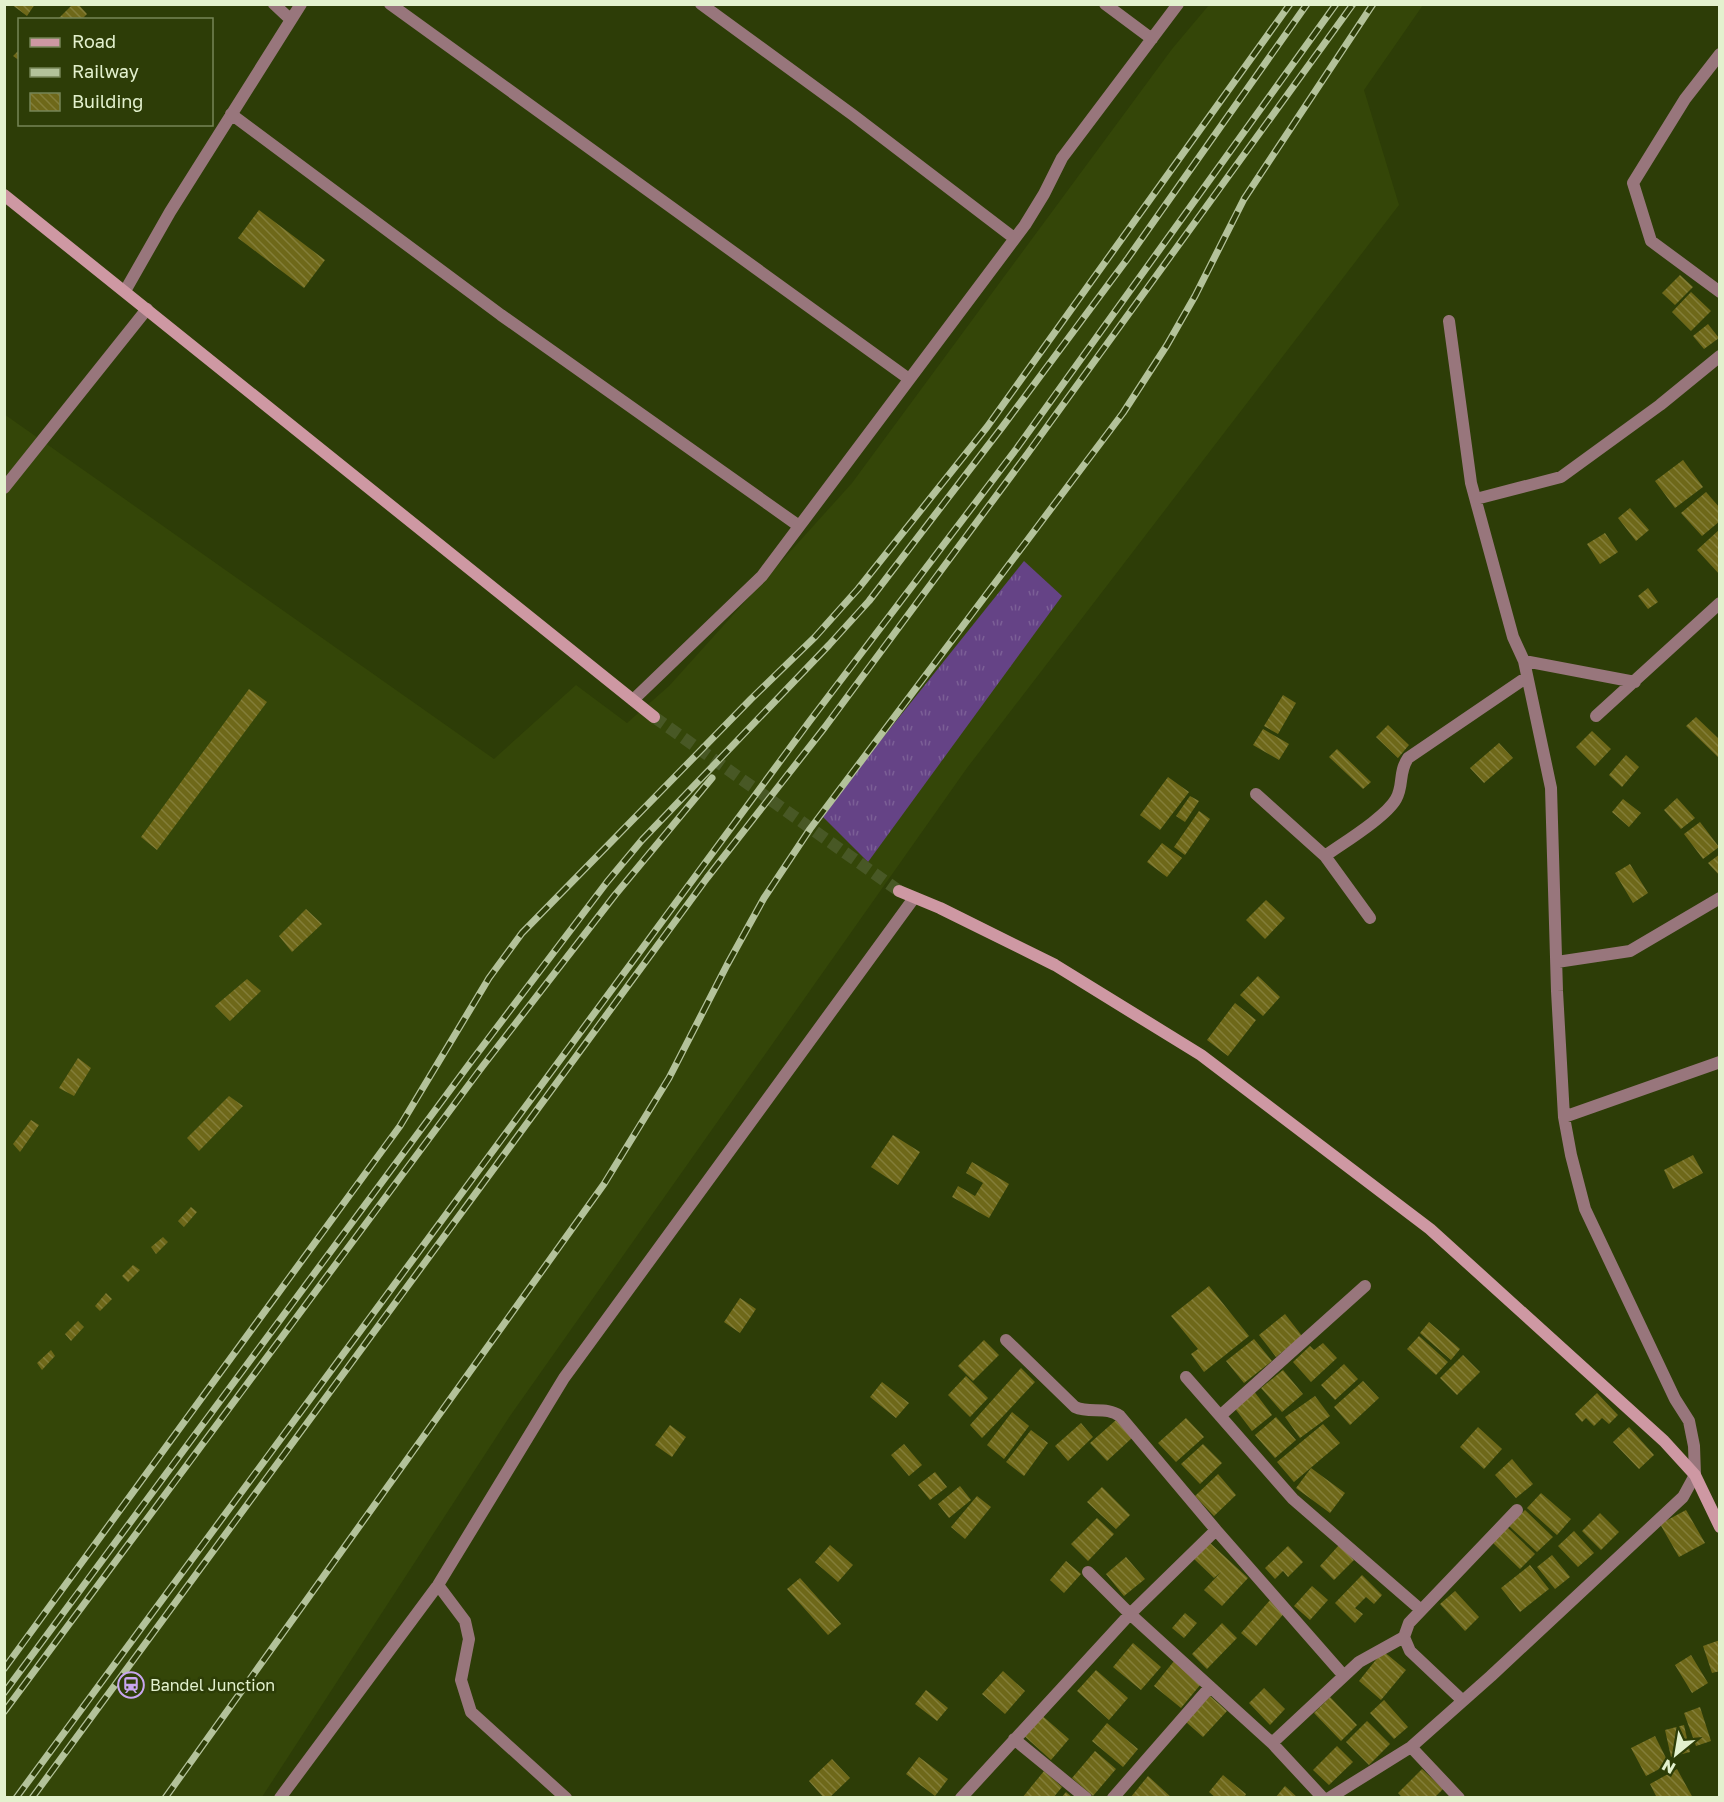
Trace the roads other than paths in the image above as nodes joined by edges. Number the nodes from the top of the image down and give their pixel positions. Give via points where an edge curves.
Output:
1 (274, 4) edge
2 (301, 4) edge
3 (390, 4) edge
4 (701, 4) edge
5 (1105, 4) edge
6 (1178, 4) edge
7 (291, 20) junction
8 (1152, 39) junction
9 (1719, 54) edge
10 (231, 114) junction
11 (4, 195) edge
12 (1014, 238) junction
13 (124, 291) junction
14 (1719, 292) edge
15 (147, 309) junction
16 (1449, 321) dead end
17 (1719, 356) edge
18 (909, 379) junction
19 (4, 488) edge
20 (1476, 499) junction
21 (799, 526) junction
22 (1719, 603) edge
23 (1524, 661) junction
24 (1527, 676) junction
25 (1635, 682) junction
26 (633, 700) junction
27 (1596, 716) dead end
28 (654, 717) tunnel mouth
29 (1256, 794) dead end
30 (1325, 856) junction
31 (899, 891) tunnel mouth
32 (914, 898) junction
33 (1719, 898) edge
34 (1370, 918) dead end
35 (1557, 962) junction
36 (1719, 1062) edge
37 (1564, 1117) junction
38 (1365, 1286) dead end
39 (1006, 1340) dead end
40 (1186, 1377) dead end
41 (1220, 1416) junction
42 (1695, 1475) junction
43 (1517, 1510) dead end
44 (1719, 1527) edge
45 (1216, 1530) junction
46 (1088, 1572) dead end
47 (438, 1585) junction
48 (1421, 1610) junction
49 (1130, 1614) junction
50 (1404, 1638) junction
51 (1344, 1676) junction
52 (1210, 1687) junction
53 (1463, 1701) junction
54 (1014, 1739) junction
55 (1272, 1743) junction
56 (1411, 1747) junction
57 (280, 1797) edge
58 (566, 1797) edge
59 (961, 1797) edge
60 (1086, 1797) edge
61 (1113, 1797) edge
62 (1323, 1797) edge
63 (1329, 1797) edge
64 (1459, 1797) edge

1 - 7 street
2 - 7 street
3 - 18 street
4 - 12 street
5 - 8 street
6 - 8 street
7 - 10 street
8 - 12 street via 1062,158 1044,194
9 - 14 street via 1685,99 1633,183 1651,241
10 - 13 street
10 - 21 street via 501,315
11 - 13 street
12 - 18 street
13 - 15 street
15 - 19 street
15 - 26 street
16 - 20 street
17 - 20 street via 1660,405 1561,477
18 - 21 street
20 - 23 street via 1513,637
21 - 26 street via 762,576
22 - 25 street
23 - 24 street
23 - 25 street
24 - 30 street via 1408,758 1402,767 1395,801
24 - 35 street via 1551,788
25 - 27 street
26 - 28 street
29 - 30 street
30 - 34 street
31 - 32 street
32 - 42 street via 1055,965 1201,1055 1430,1229 1664,1441
32 - 47 street via 564,1378
33 - 35 street via 1630,951
35 - 37 street
36 - 37 street
37 - 42 street via 1585,1209 1689,1421 1695,1446
38 - 41 street
39 - 45 street via 1075,1407 1083,1411 1112,1410 1120,1416
40 - 41 street
41 - 48 street via 1293,1499
42 - 44 street
42 - 53 street via 1683,1497
43 - 48 street
45 - 49 street
45 - 51 street
46 - 49 street
47 - 57 street
47 - 58 street via 465,1621 469,1639 461,1680 471,1712
48 - 50 street via 1409,1623
49 - 52 street
49 - 54 street
50 - 51 street via 1359,1662
50 - 53 street via 1410,1651
51 - 55 street
52 - 55 street
52 - 61 street
53 - 56 street
54 - 59 street
54 - 60 street
55 - 62 street
56 - 63 street
56 - 64 street

